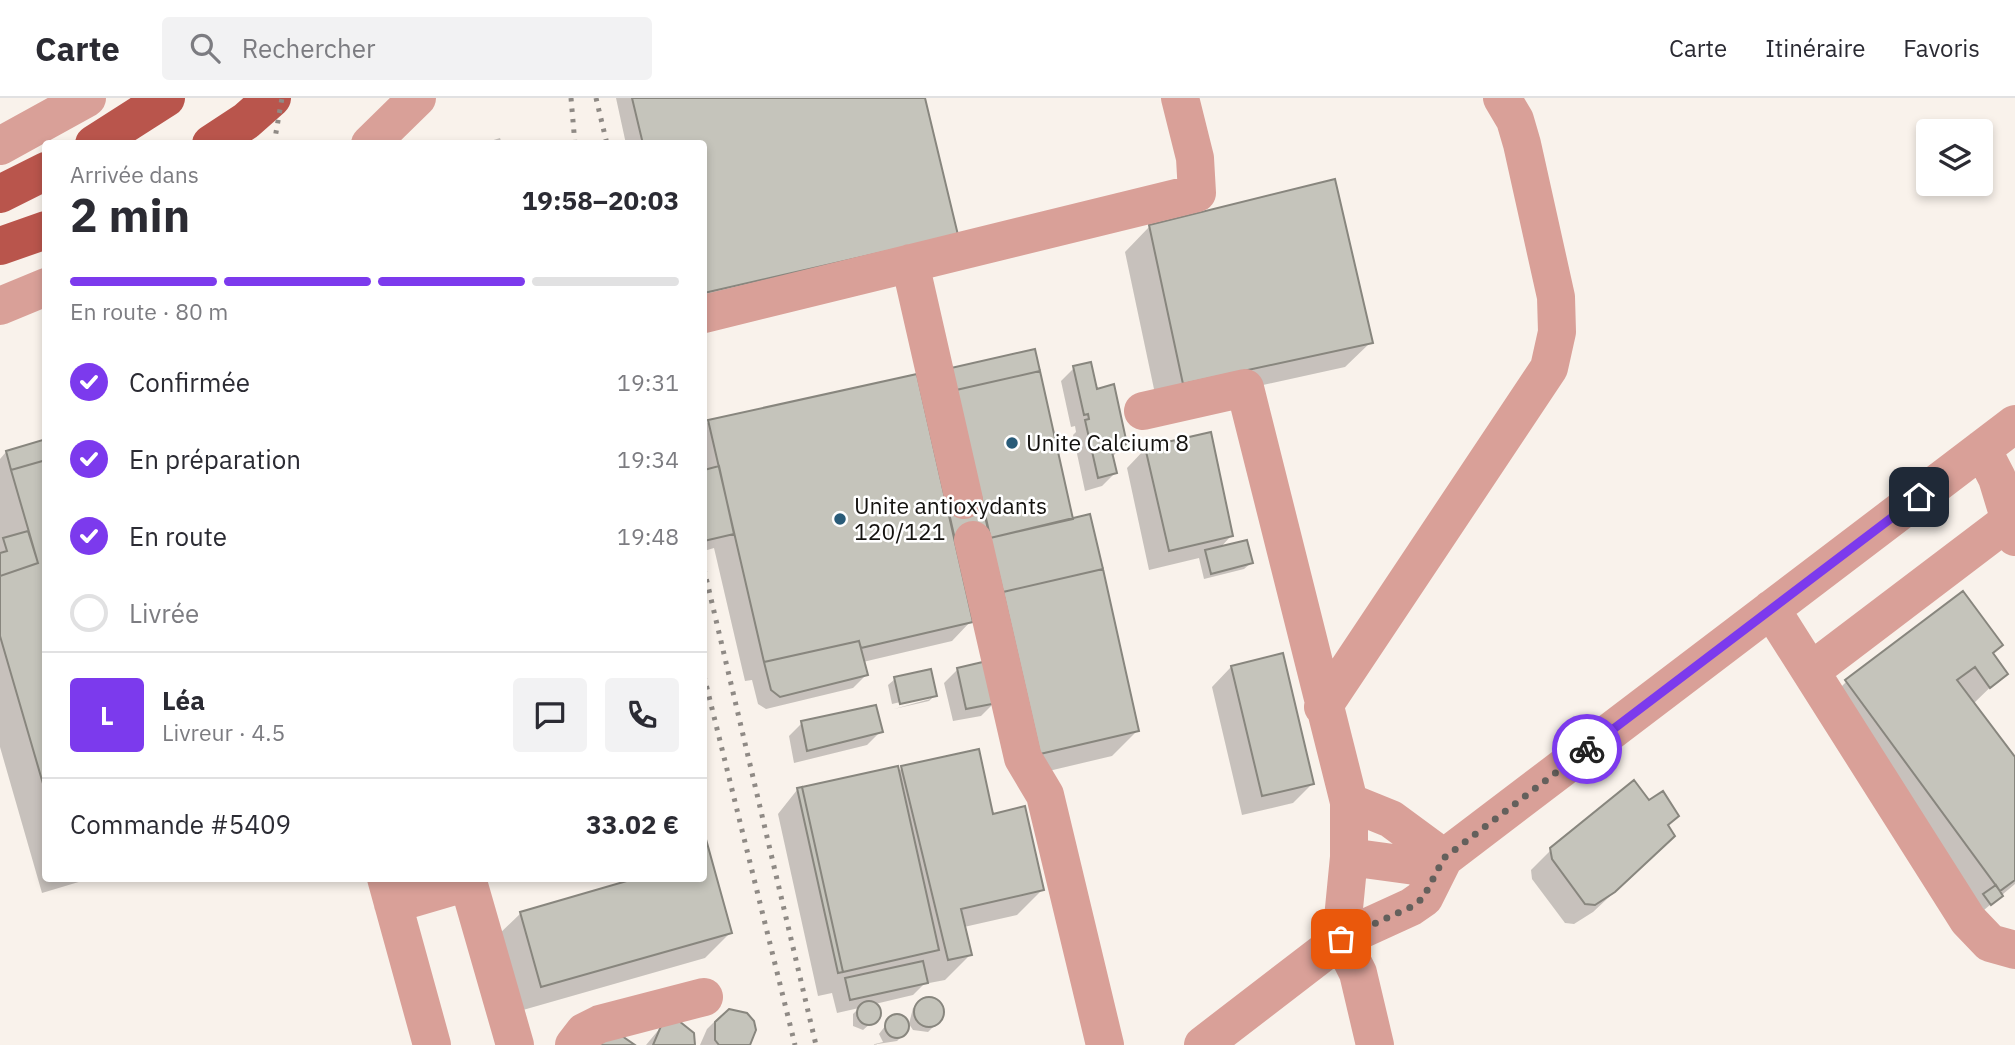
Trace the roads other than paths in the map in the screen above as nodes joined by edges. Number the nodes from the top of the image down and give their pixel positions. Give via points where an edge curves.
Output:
1 (87, 98) edge
2 (166, 98) edge
3 (417, 98) edge
4 (1180, 98) edge
5 (1502, 98) edge
6 (252, 112) edge
7 (100, 140) edge
8 (216, 140) edge
9 (374, 140) edge
10 (0, 146) edge
11 (42, 173) edge
12 (0, 194) edge
13 (42, 231) edge
14 (0, 246) edge
15 (910, 263) junction
16 (42, 289) edge
17 (0, 306) edge
18 (707, 313) edge
19 (1143, 411) dead end
20 (2015, 424) edge
21 (1982, 449) junction
22 (964, 500) dead end
23 (2012, 529) edge
24 (973, 540) dead end
25 (1771, 609) junction
26 (1811, 671) junction
27 (1324, 707) junction
28 (1349, 802) junction
29 (1349, 857) junction
30 (1444, 858) junction
31 (454, 882) edge
32 (468, 882) edge
33 (390, 892) edge
34 (1341, 939) junction
35 (2015, 950) edge
36 (704, 997) dead end
37 (432, 1045) edge
38 (515, 1045) edge
39 (574, 1045) edge
40 (1105, 1045) edge
41 (1203, 1045) edge
42 (1375, 1045) edge

1 - 10 street
2 - 7 main road
3 - 9 street
4 - 15 street via 1195,158 1197,193
5 - 27 street via 1522,144 1556,297 1557,332 1549,368
6 - 8 main road
11 - 12 main road
13 - 14 main road
15 - 18 street
15 - 22 street
16 - 17 street
19 - 27 street via 1245,388
20 - 21 street
21 - 23 street via 1997,478
21 - 25 street
23 - 26 street
24 - 40 street via 1023,758 1045,794
25 - 26 street
25 - 30 street via 1657,675
26 - 35 street via 1968,920 1990,943
27 - 28 street
28 - 29 street
28 - 30 street via 1391,819
29 - 30 street via 1415,866
29 - 34 street
30 - 34 street via 1423,898
31 - 33 street
32 - 38 street
33 - 37 street
34 - 41 street
34 - 42 street via 1358,973
36 - 39 street via 600,1024 584,1032

